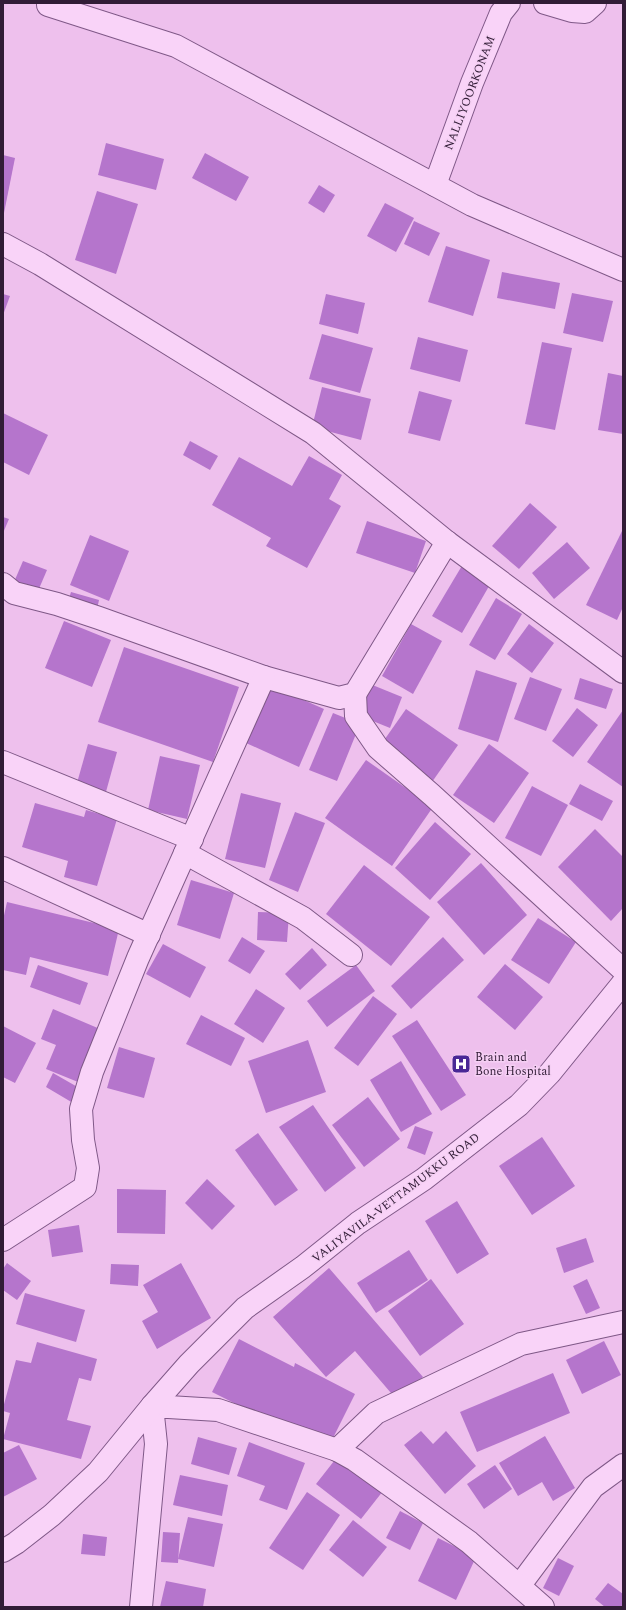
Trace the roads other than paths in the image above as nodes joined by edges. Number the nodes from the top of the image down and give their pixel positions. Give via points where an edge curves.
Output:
1 (509, 3) edge
2 (545, 3) edge
3 (595, 3) edge
4 (48, 5) dead end
5 (435, 185) junction
6 (3, 244) edge
7 (623, 270) edge
8 (447, 542) junction
9 (3, 584) edge
10 (623, 672) edge
11 (264, 677) junction
12 (355, 694) junction
13 (3, 762) edge
14 (189, 846) junction
15 (3, 868) edge
16 (149, 935) junction
17 (351, 955) dead end
18 (623, 970) edge
19 (623, 983) edge
20 (7, 1232) edge
21 (623, 1322) edge
22 (152, 1406) junction
23 (337, 1450) junction
24 (623, 1465) edge
25 (3, 1551) edge
26 (520, 1585) junction
27 (142, 1607) edge
28 (543, 1607) edge

1 - 5 street, NALLIYOORKONAM via 501,13 472,83
2 - 3 street via 585,12
4 - 5 street via 176,46
5 - 7 street via 472,205
6 - 8 street via 40,264 313,433
8 - 10 street
8 - 12 street
9 - 11 street via 14,593 99,618
11 - 12 street via 339,698
11 - 14 street
12 - 18 street via 356,716 378,748
13 - 14 street
14 - 16 street
14 - 17 street via 303,918
15 - 16 street
16 - 20 street via 95,1065 81,1109 88,1168 85,1187
19 - 22 street, VALIYAVILA-VETTAMUKKU ROAD via 550,1073 519,1105 424,1179 358,1223 303,1267 245,1308 189,1364
21 - 23 street via 521,1344 376,1413
22 - 23 street via 218,1410
22 - 25 street, VALIYAVILA-VETTAMUKKU ROAD via 98,1472 52,1515
22 - 27 street via 156,1444
23 - 26 street via 355,1460 469,1542
24 - 26 street via 593,1487
26 - 28 street

